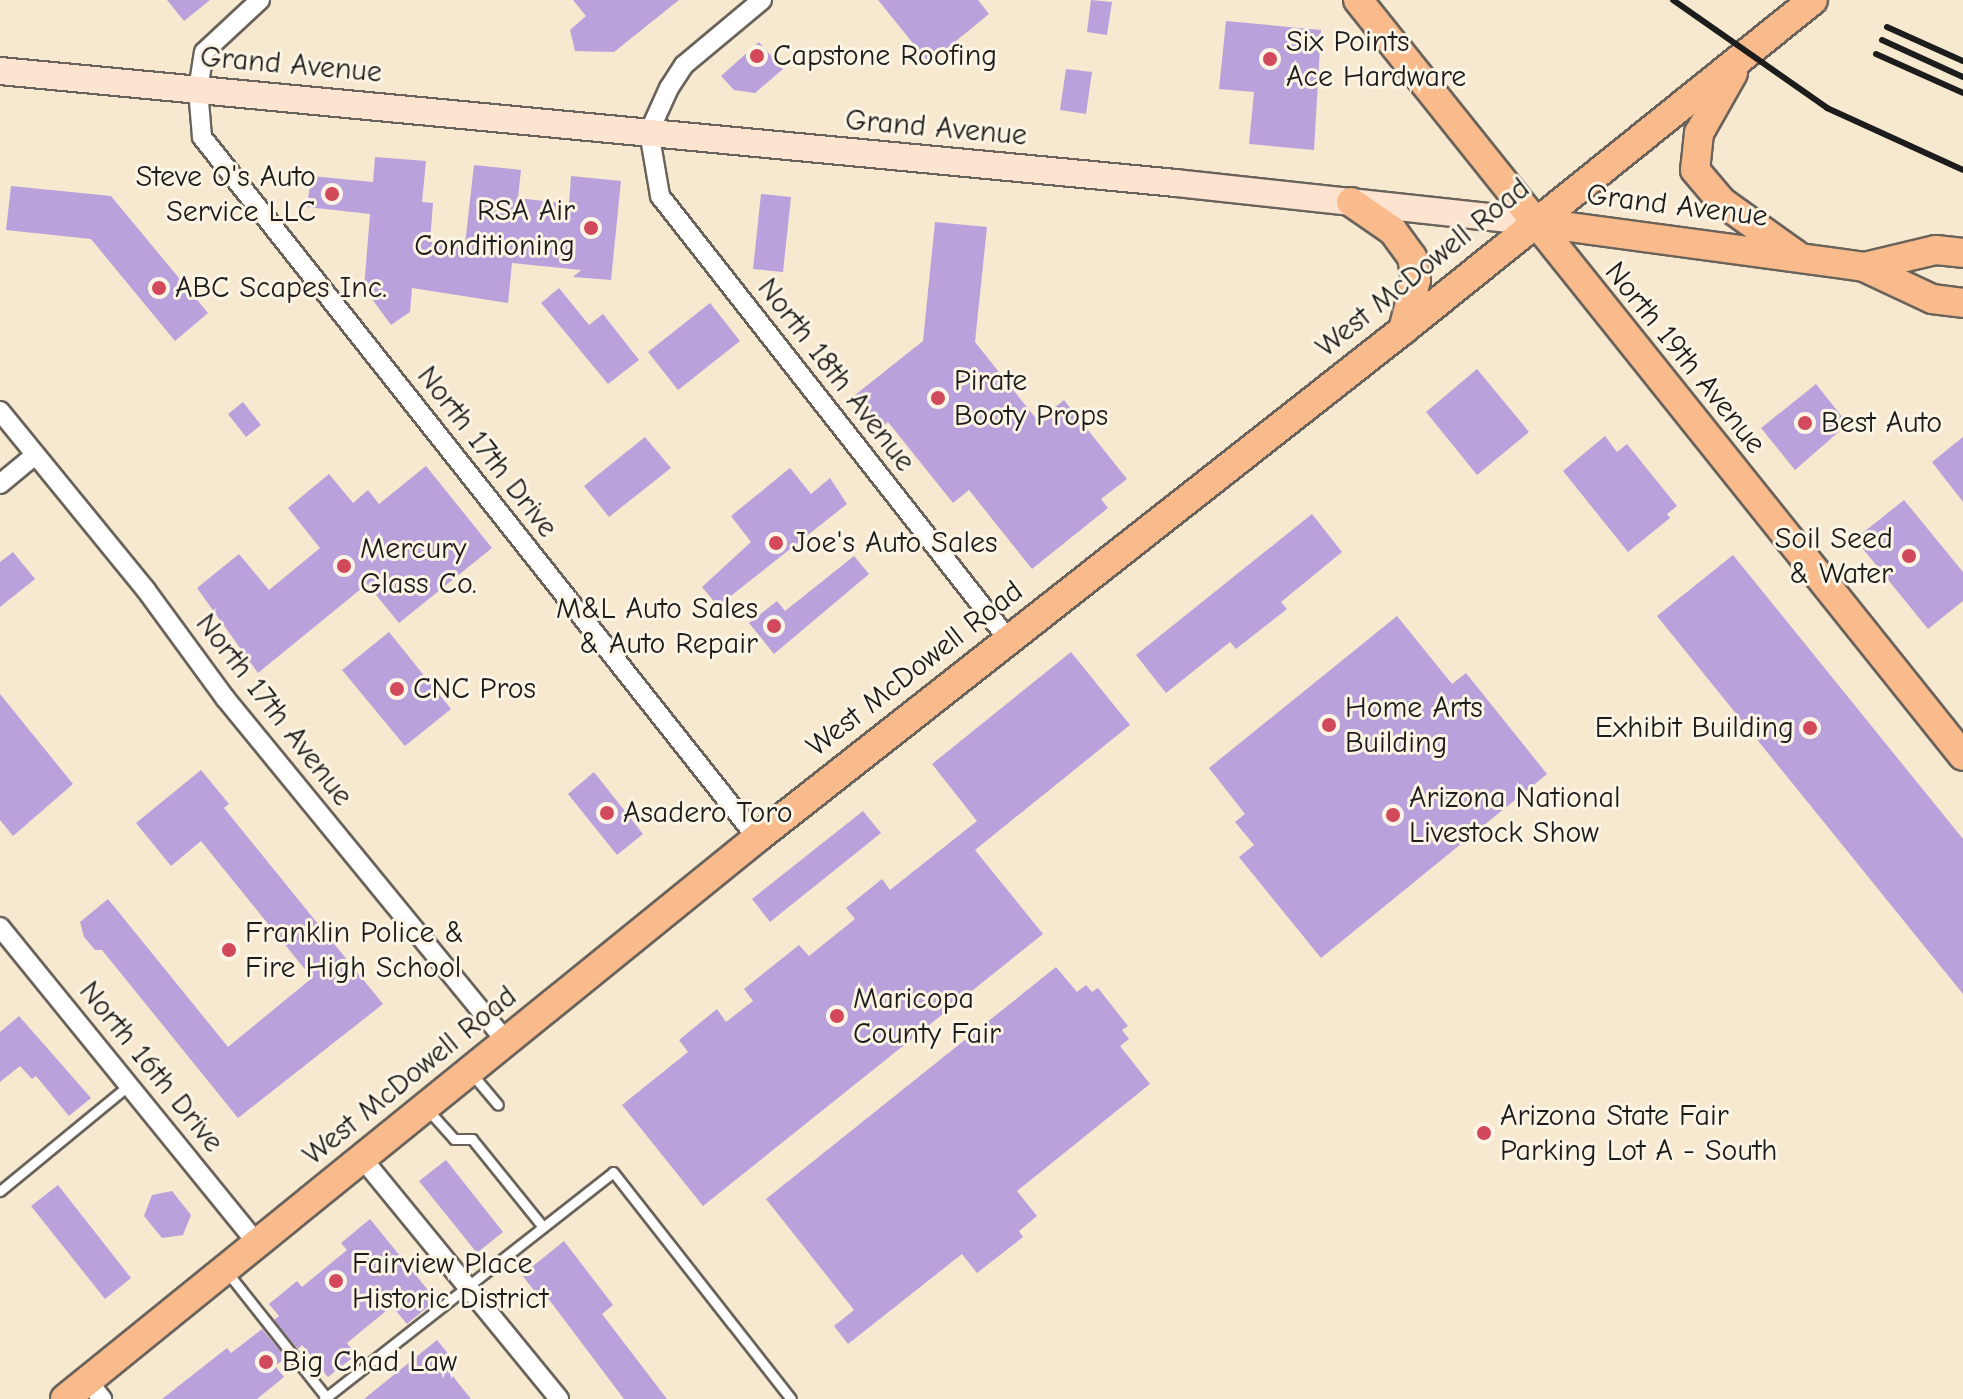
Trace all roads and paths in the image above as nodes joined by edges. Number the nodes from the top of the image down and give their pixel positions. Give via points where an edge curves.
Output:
1 (260, 0) edge
2 (762, 0) edge
3 (1358, 0) edge
4 (1813, 0) edge
5 (1745, 54) junction
6 (0, 71) edge
7 (198, 90) junction
8 (649, 132) junction
9 (1351, 202) junction
10 (1533, 222) junction
11 (1963, 253) edge
12 (1799, 256) junction
13 (1864, 267) junction
14 (1963, 303) edge
15 (1403, 330) junction
16 (0, 411) edge
17 (35, 455) junction
18 (0, 484) edge
19 (1008, 639) junction
20 (1963, 756) edge
21 (757, 838) junction
22 (0, 927) edge
23 (6, 947) edge
24 (507, 1042) junction
25 (469, 1072) junction
26 (129, 1085) junction
27 (498, 1105) dead end
28 (426, 1107) junction
29 (362, 1158) junction
30 (0, 1191) edge
31 (543, 1227) junction
32 (257, 1243) junction
33 (225, 1269) junction
34 (467, 1286) junction
35 (95, 1390) edge
36 (328, 1397) edge
37 (65, 1399) edge
38 (559, 1399) edge
39 (791, 1399) edge

1 - 7 street, North 17th Drive via 210,42
2 - 8 street via 684,65
3 - 10 main road, North 19th Avenue
4 - 5 main road, West McDowell Road
5 - 10 main road, West McDowell Road
5 - 12 main road via 1699,133 1695,170 1722,202
6 - 7 main road, Grand Avenue
7 - 8 main road, Grand Avenue
7 - 21 street, North 17th Drive via 202,137
8 - 9 main road, Grand Avenue
8 - 19 street, North 18th Avenue via 660,196
9 - 10 main road, Grand Avenue
9 - 15 main road via 1393,231 1412,257 1416,280
10 - 12 main road, Grand Avenue
10 - 15 main road, West McDowell Road
10 - 20 main road, North 19th Avenue
11 - 13 main road, Grand Avenue via 1936,250
12 - 13 main road, Grand Avenue
13 - 14 main road, Grand Avenue via 1932,299
15 - 19 main road, West McDowell Road
16 - 17 street, North 17th Avenue
17 - 18 street
17 - 24 street, North 17th Avenue via 146,590 242,719
19 - 21 main road, West McDowell Road
21 - 24 main road, West McDowell Road
22 - 23 street, North 16th Drive
23 - 26 street, North 16th Drive
24 - 25 main road, West McDowell Road
25 - 27 lane
25 - 28 main road, West McDowell Road
26 - 30 lane
26 - 32 street, North 16th Drive
28 - 29 main road, West McDowell Road
28 - 31 lane via 454,1139 472,1139
29 - 32 main road, West McDowell Road
29 - 34 street
31 - 34 lane
31 - 39 lane via 613,1172
32 - 33 main road, West McDowell Road
33 - 35 main road, West McDowell Road
33 - 36 lane
34 - 36 lane
34 - 38 street
35 - 37 main road, West McDowell Road

